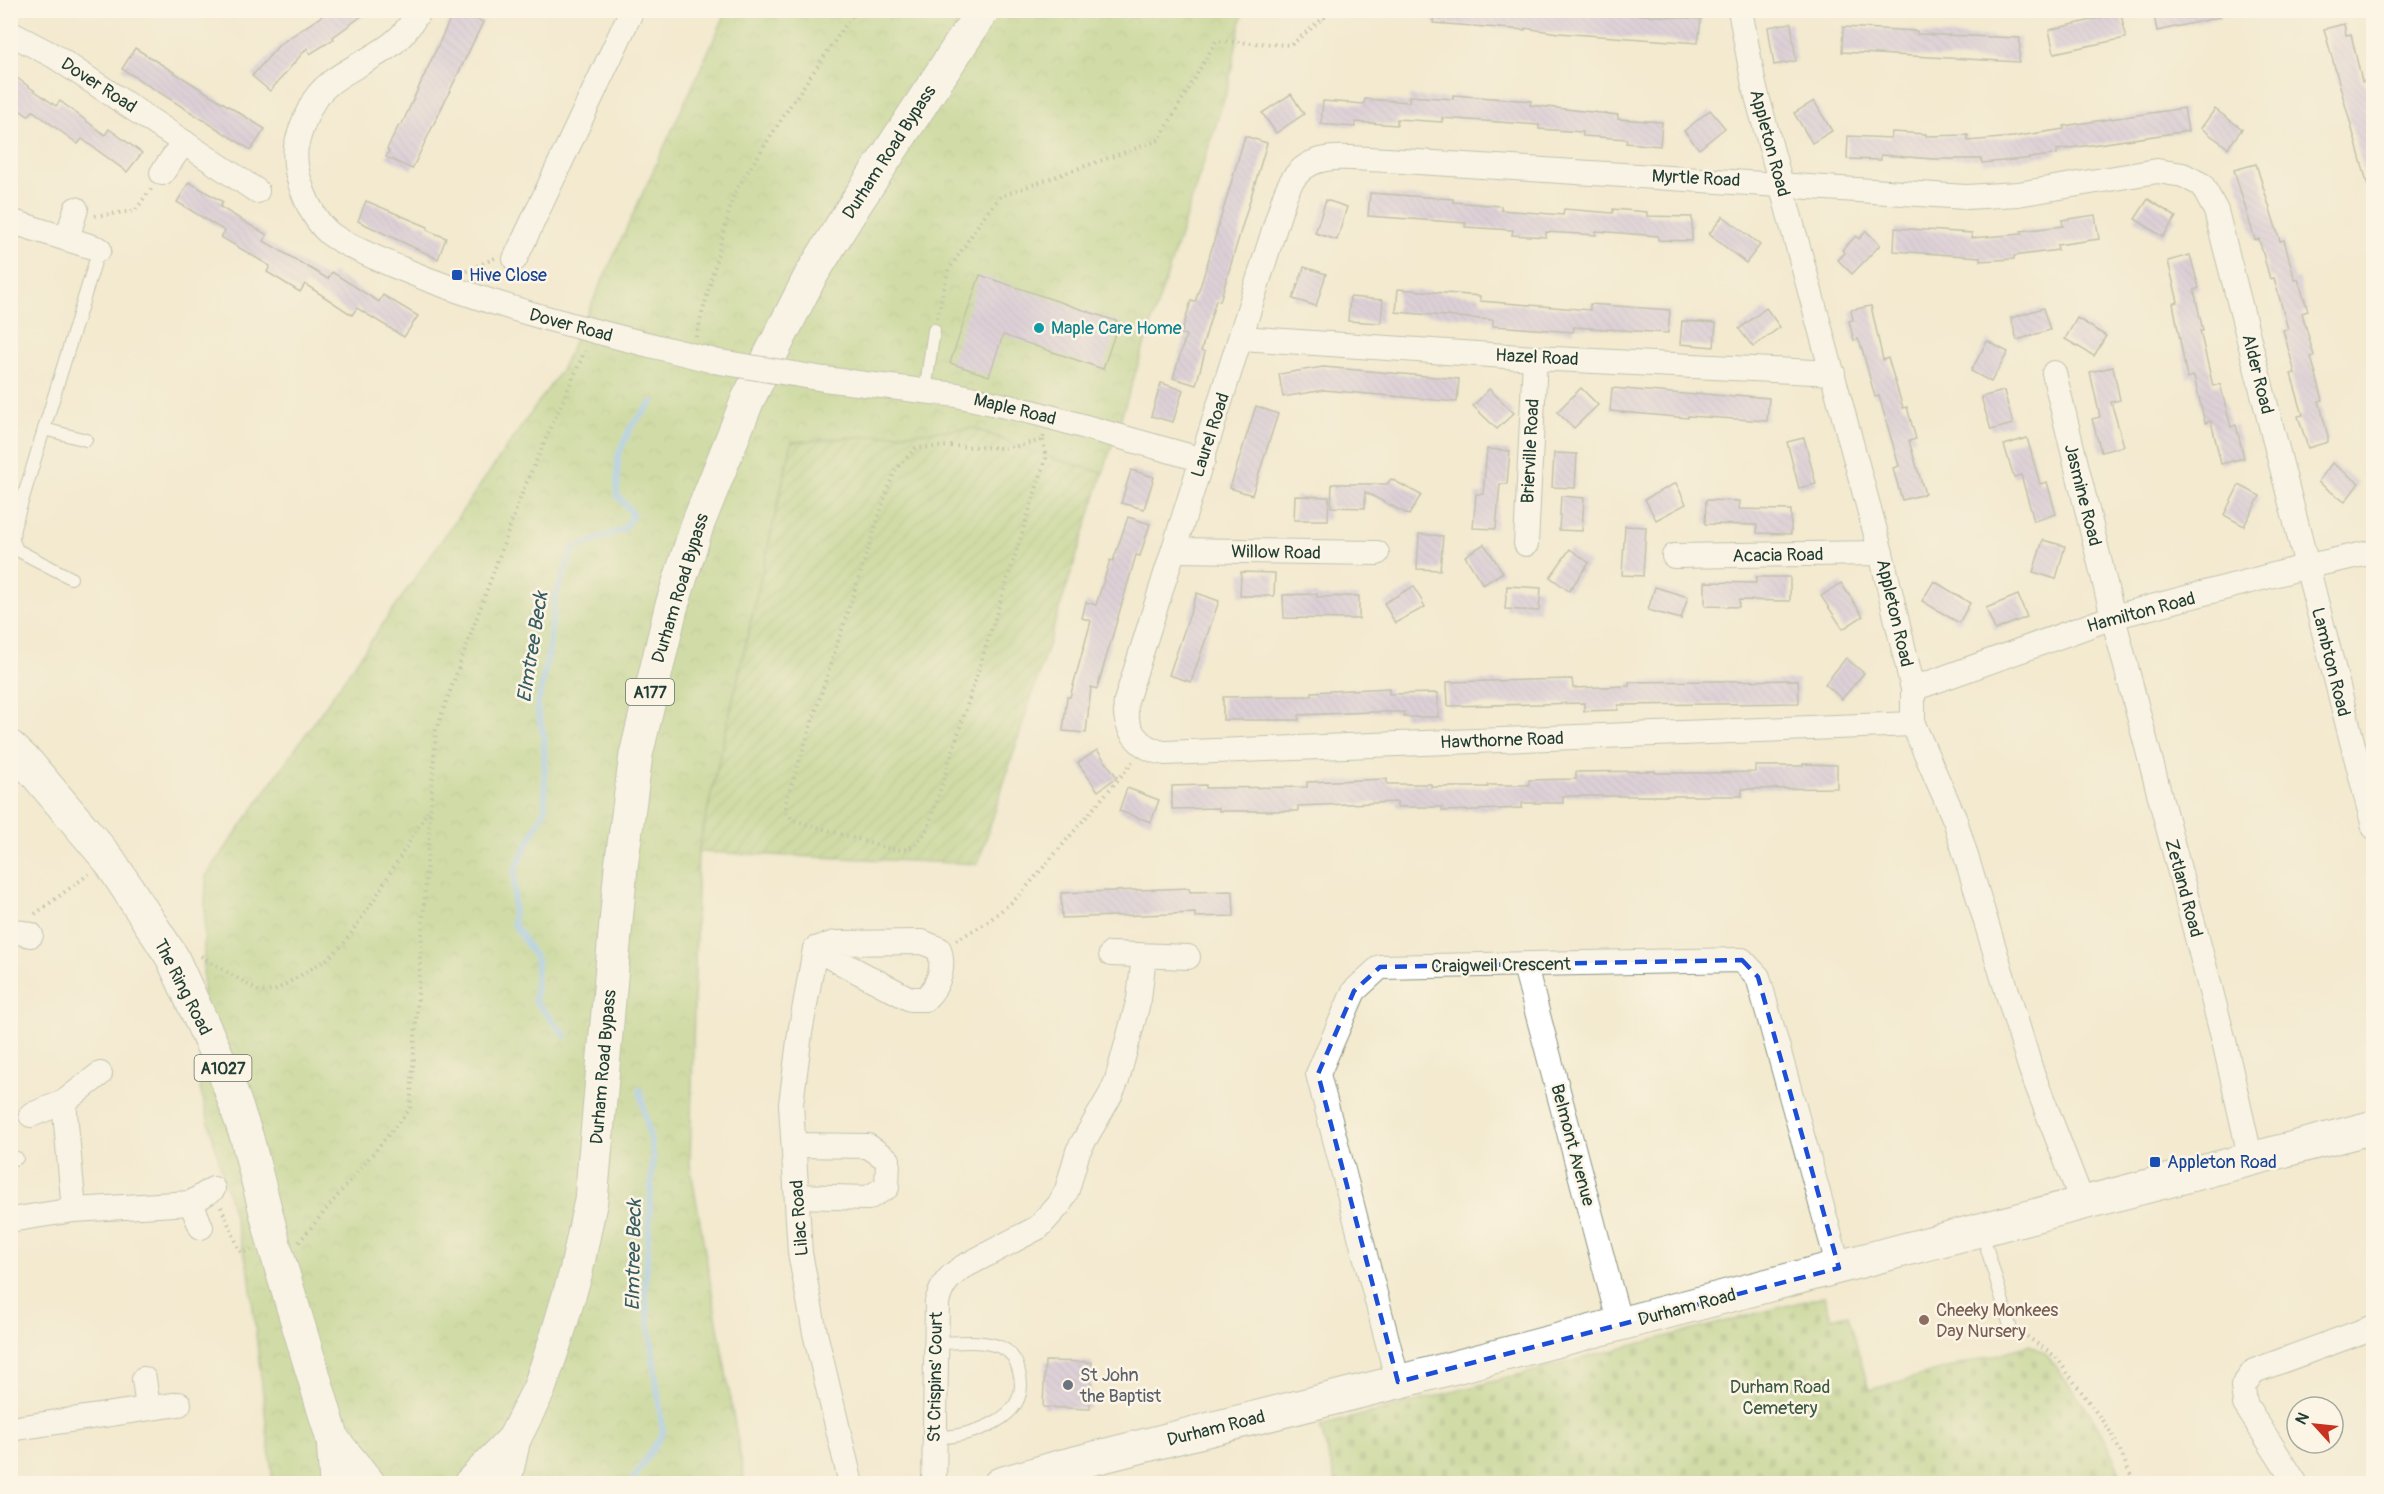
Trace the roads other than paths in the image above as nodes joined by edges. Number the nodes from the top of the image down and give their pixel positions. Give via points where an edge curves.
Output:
1 (420, 10) edge
2 (632, 10) edge
3 (983, 10) edge
4 (1740, 10) edge
5 (10, 33) edge
6 (184, 142) junction
7 (1297, 171) joint
8 (162, 173) road end
9 (1781, 183) junction
10 (2202, 184) joint
11 (257, 191) dead end
12 (10, 221) edge
13 (99, 249) joint
14 (514, 259) road end
15 (934, 330) road end
16 (1241, 338) junction
17 (1535, 358) junction
18 (1833, 373) junction
19 (2054, 373) dead end
20 (824, 379) joint
21 (925, 392) junction
22 (44, 429) junction
23 (86, 440) dead end
24 (1203, 460) junction
25 (1526, 544) dead end
26 (1175, 550) junction
27 (2373, 552) edge
28 (1881, 553) junction
29 (1377, 554) dead end
30 (1674, 556) dead end
31 (2308, 566) junction
32 (71, 578) dead end
33 (2113, 617) junction
34 (1913, 688) junction
35 (1913, 724) junction
36 (10, 747) edge
37 (1145, 747) joint
38 (2373, 827) edge
39 (814, 949) junction
40 (1111, 954) dead end
41 (1144, 956) junction
42 (1188, 957) dead end
43 (1525, 966) junction
44 (100, 1074) dead end
45 (64, 1102) junction
46 (31, 1115) dead end
47 (2373, 1127) edge
48 (795, 1145) junction
49 (2251, 1160) junction
50 (213, 1190) road end
51 (797, 1196) junction
52 (191, 1203) junction
53 (2083, 1204) junction
54 (74, 1210) junction
55 (10, 1220) edge
56 (201, 1227) dead end
57 (1981, 1230) junction
58 (1839, 1268) junction
59 (1620, 1325) junction
60 (2010, 1326) road end
61 (2373, 1327) edge
62 (936, 1343) junction
63 (144, 1379) dead end
64 (1398, 1383) junction
65 (179, 1404) dead end
66 (148, 1407) junction
67 (10, 1429) edge
68 (934, 1438) junction
69 (514, 1439) junction
70 (333, 1440) junction
71 (1057, 1476) edge
72 (336, 1484) edge
73 (369, 1484) edge
74 (470, 1484) edge
75 (504, 1484) edge
76 (851, 1484) edge
77 (934, 1484) edge
78 (1000, 1484) edge
79 (2296, 1484) edge

1 - 20 street, Dover Road, bridge via 401,36 332,83 310,106 296,147 299,177 312,213 329,234 452,290 703,358
2 - 14 street
3 - 69 main road, Durham Road Bypass / A177 via 810,277 748,399 697,526 671,608 636,755 621,867 591,1200 557,1336 539,1389
4 - 9 street, Appleton Road via 1754,85
5 - 6 street, Dover Road via 54,56
6 - 8 street
6 - 11 street, Dover Road
7 - 9 street, Myrtle Road via 1326,158
7 - 16 street, Laurel Road via 1285,195
9 - 10 street, Myrtle Road via 1966,197 2018,194 2157,171 2183,175
9 - 18 street, Appleton Road
10 - 31 street, Alder Road via 2216,211
12 - 13 street via 72,222
13 - 22 lane
15 - 21 lane
16 - 17 street, Hazel Road
16 - 24 street, Laurel Road
17 - 18 street, Hazel Road
17 - 25 street, Brierville Road
18 - 28 street, Appleton Road
19 - 33 street, Jasmine Road
20 - 21 street, Maple Road
21 - 24 street, Maple Road via 957,395 1050,417
22 - 23 lane
22 - 32 lane via 13,541 18,550
24 - 26 street, Laurel Road
26 - 29 street, Willow Road
26 - 37 street, Laurel Road via 1126,701 1129,728
27 - 31 street, Hamilton Road
28 - 30 street, Acacia Road
28 - 34 street, Appleton Road
31 - 33 street, Hamilton Road
31 - 38 street, Lambton Road
33 - 34 street, Hamilton Road
33 - 49 street, Zetland Road via 2221,1029
34 - 35 street, Appleton Road
35 - 37 street, Hawthorne Road via 1165,753
35 - 53 street, Appleton Road via 1955,820 2031,1070
36 - 70 main road, The Ring Road / A1027 via 109,860 172,957 224,1071 247,1138 274,1244
39 - 39 street via 910,999 925,999 935,990 943,961 939,949 922,942 835,943
39 - 48 street, Lilac Road via 791,1104
40 - 41 street
41 - 42 street
41 - 62 street, St Crispins' Court via 1139,999 1117,1080 1078,1151 1059,1205 1039,1227 951,1275 937,1302
43 - 58 street, Craigweil Crescent via 1742,960 1758,977
43 - 59 street, Belmont Avenue
43 - 64 street, Craigweil Crescent via 1380,967 1354,991 1318,1074
44 - 45 street
45 - 46 street
45 - 54 street
47 - 49 main road, Durham Road
48 - 51 street, Lilac Road
48 - 51 street via 868,1146 888,1160 887,1187 868,1198
49 - 53 main road, Durham Road
50 - 52 street
51 - 76 street, Lilac Road via 800,1253 815,1333
52 - 54 street
52 - 56 street
53 - 57 main road, Durham Road
54 - 55 street
57 - 58 main road, Durham Road
57 - 60 lane
58 - 59 main road, Durham Road
59 - 64 main road, Durham Road
61 - 79 street via 2254,1371 2243,1386 2245,1404
62 - 68 street, St Crispins' Court
62 - 68 lane via 985,1343 1003,1348 1017,1362 1022,1382 1017,1401 1002,1418 982,1430
63 - 66 street
64 - 71 main road, Durham Road
65 - 66 street
66 - 67 street
68 - 77 street, St Crispins' Court
69 - 74 main road, Durham Road Bypass / A177
69 - 75 main road, Durham Road Bypass / A177
70 - 72 main road, The Ring Road / A1027
70 - 73 main road, The Ring Road / A1027
71 - 78 main road, Durham Road

